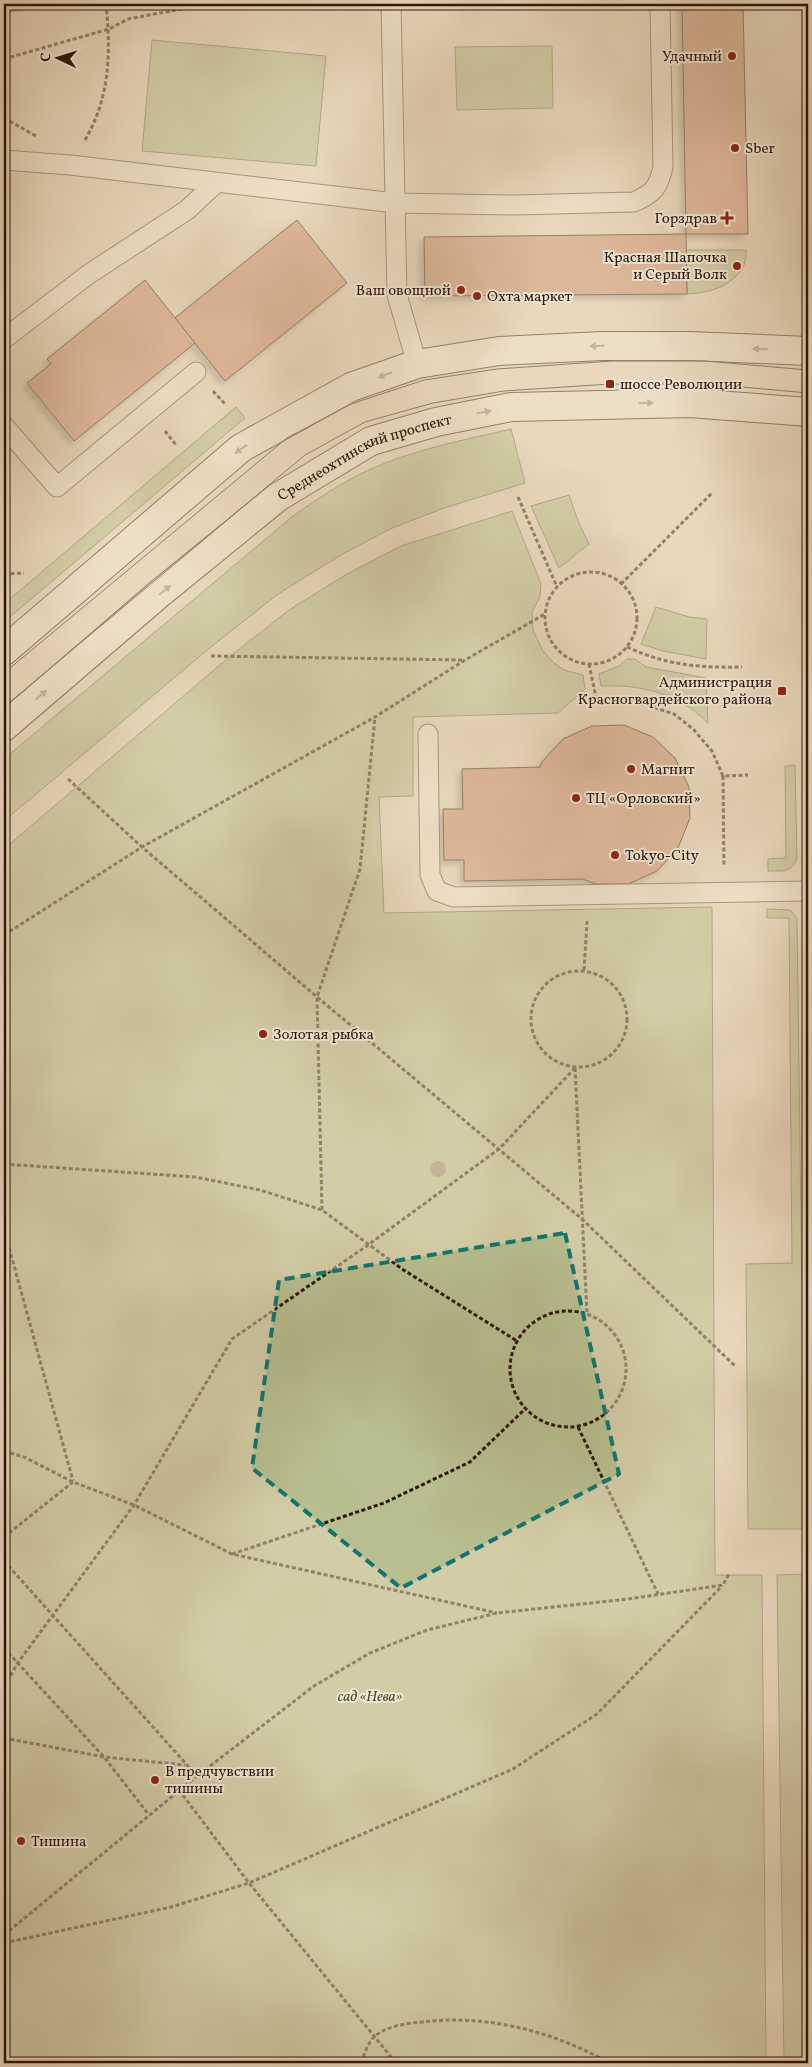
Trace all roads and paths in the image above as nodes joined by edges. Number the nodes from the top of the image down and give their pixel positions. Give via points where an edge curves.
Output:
1 (106, 4) edge
2 (208, 4) edge
3 (391, 4) edge
4 (660, 4) edge
5 (109, 29) junction
6 (4, 59) edge
7 (4, 160) edge
8 (70, 165) junction
9 (216, 183) junction
10 (395, 204) junction
11 (4, 339) edge
12 (808, 350) edge
13 (417, 364) junction
14 (196, 372) dead end
15 (808, 412) edge
16 (4, 426) edge
17 (713, 492) dead end
18 (518, 497) dead end
19 (24, 573) dead end
20 (4, 574) edge
21 (621, 584) junction
22 (557, 587) junction
23 (545, 614) junction
24 (627, 646) junction
25 (4, 651) edge
26 (211, 656) dead end
27 (465, 660) junction
28 (589, 664) junction
29 (742, 667) dead end
30 (375, 717) junction
31 (4, 726) edge
32 (428, 734) dead end
33 (748, 775) dead end
34 (722, 776) junction
35 (68, 780) dead end
36 (142, 847) junction
37 (808, 891) edge
38 (724, 892) junction
39 (588, 916) dead end
40 (4, 935) edge
41 (584, 970) junction
42 (317, 997) junction
43 (574, 1068) junction
44 (499, 1149) junction
45 (4, 1164) edge
46 (322, 1210) junction
47 (582, 1219) junction
48 (4, 1229) edge
49 (368, 1244) junction
50 (587, 1314) junction
51 (517, 1342) junction
52 (735, 1366) dead end
53 (526, 1409) junction
54 (578, 1427) junction
55 (4, 1452) edge
56 (73, 1482) junction
57 (134, 1504) junction
58 (4, 1537) edge
59 (232, 1554) junction
60 (4, 1561) edge
61 (729, 1574) dead end
62 (723, 1585) junction
63 (658, 1594) junction
64 (497, 1613) junction
65 (53, 1616) junction
66 (4, 1648) edge
67 (17, 1664) junction
68 (4, 1687) edge
69 (4, 1738) edge
70 (104, 1757) junction
71 (186, 1765) junction
72 (197, 1776) junction
73 (179, 1790) junction
74 (149, 1815) junction
75 (250, 1883) junction
76 (4, 1935) edge
77 (4, 1943) edge
78 (374, 2037) junction
79 (361, 2063) edge
80 (396, 2063) edge
81 (609, 2063) edge

1 - 5 path
2 - 5 path via 128,19
3 - 10 lane
4 - 10 lane via 663,167 659,184 649,196 634,202
5 - 6 path
5 - 8 path via 109,65 102,103 92,128
7 - 8 lane
8 - 9 lane
9 - 10 lane
9 - 11 lane via 188,210 89,274
10 - 13 lane via 397,295
12 -> 13 main road via 602,346 499,350
13 -> 25 main road via 351,387 241,448
14 - 16 lane via 57,486
31 -> 15 main road, Среднеохтинский проспект via 278,497 371,441 436,422 511,407 690,402
17 - 21 path
18 - 22 path
19 - 20 path
21 - 22 path via 609,576 589,573 568,578
21 - 24 path via 630,594 637,621
22 - 23 path
23 - 27 path
23 - 28 path via 546,629 552,643 575,662
24 - 28 path via 610,659
24 - 29 path via 651,658 706,668
26 - 27 path
27 - 30 path
28 - 34 path via 597,702 628,699 674,714 693,729 712,751
30 - 36 path
30 - 42 path via 360,869
32 - 38 lane via 430,875 437,891 454,897
33 - 34 path
34 - 38 path
35 - 36 path
36 - 40 path
36 - 42 path
37 - 38 lane
39 - 41 path
41 - 43 path via 565,972 548,981 536,996 530,1014 532,1033 542,1050 556,1062
41 - 43 path via 602,975 617,988 626,1004 628,1024 622,1042 610,1057 593,1066
42 - 44 path
42 - 46 path
43 - 44 path
43 - 47 path
44 - 47 path
44 - 49 path
45 - 46 path via 195,1177 260,1190
46 - 49 path
47 - 50 path
47 - 52 path
48 - 56 path
49 - 51 path
49 - 57 path via 232,1339
50 - 51 path via 563,1312 539,1319 526,1328
50 - 54 path via 604,1324 616,1338 624,1355 626,1374 621,1393 611,1409 596,1421
51 - 53 path via 511,1359 510,1377 515,1394
53 - 54 path via 541,1421 558,1427
53 - 59 path via 470,1462 384,1503
54 - 63 path
55 - 56 path via 24,1457
56 - 57 path
56 - 58 path
57 - 59 path
57 - 65 path
59 - 64 path
60 - 65 path
61 - 62 path
62 - 63 path
62 - 75 path via 597,1714 513,1769
63 - 64 path
64 - 72 path via 427,1630 370,1653 314,1686
65 - 67 path
65 - 71 path
66 - 67 path
67 - 68 path
67 - 70 path
69 - 70 path
70 - 71 path
70 - 74 path
71 - 72 path
72 - 73 path
73 - 74 path
73 - 75 path
74 - 76 path
75 - 77 path via 171,1907
75 - 78 path
78 - 79 path
78 - 80 path
78 - 81 path via 408,2023 443,2019 493,2021 542,2034

